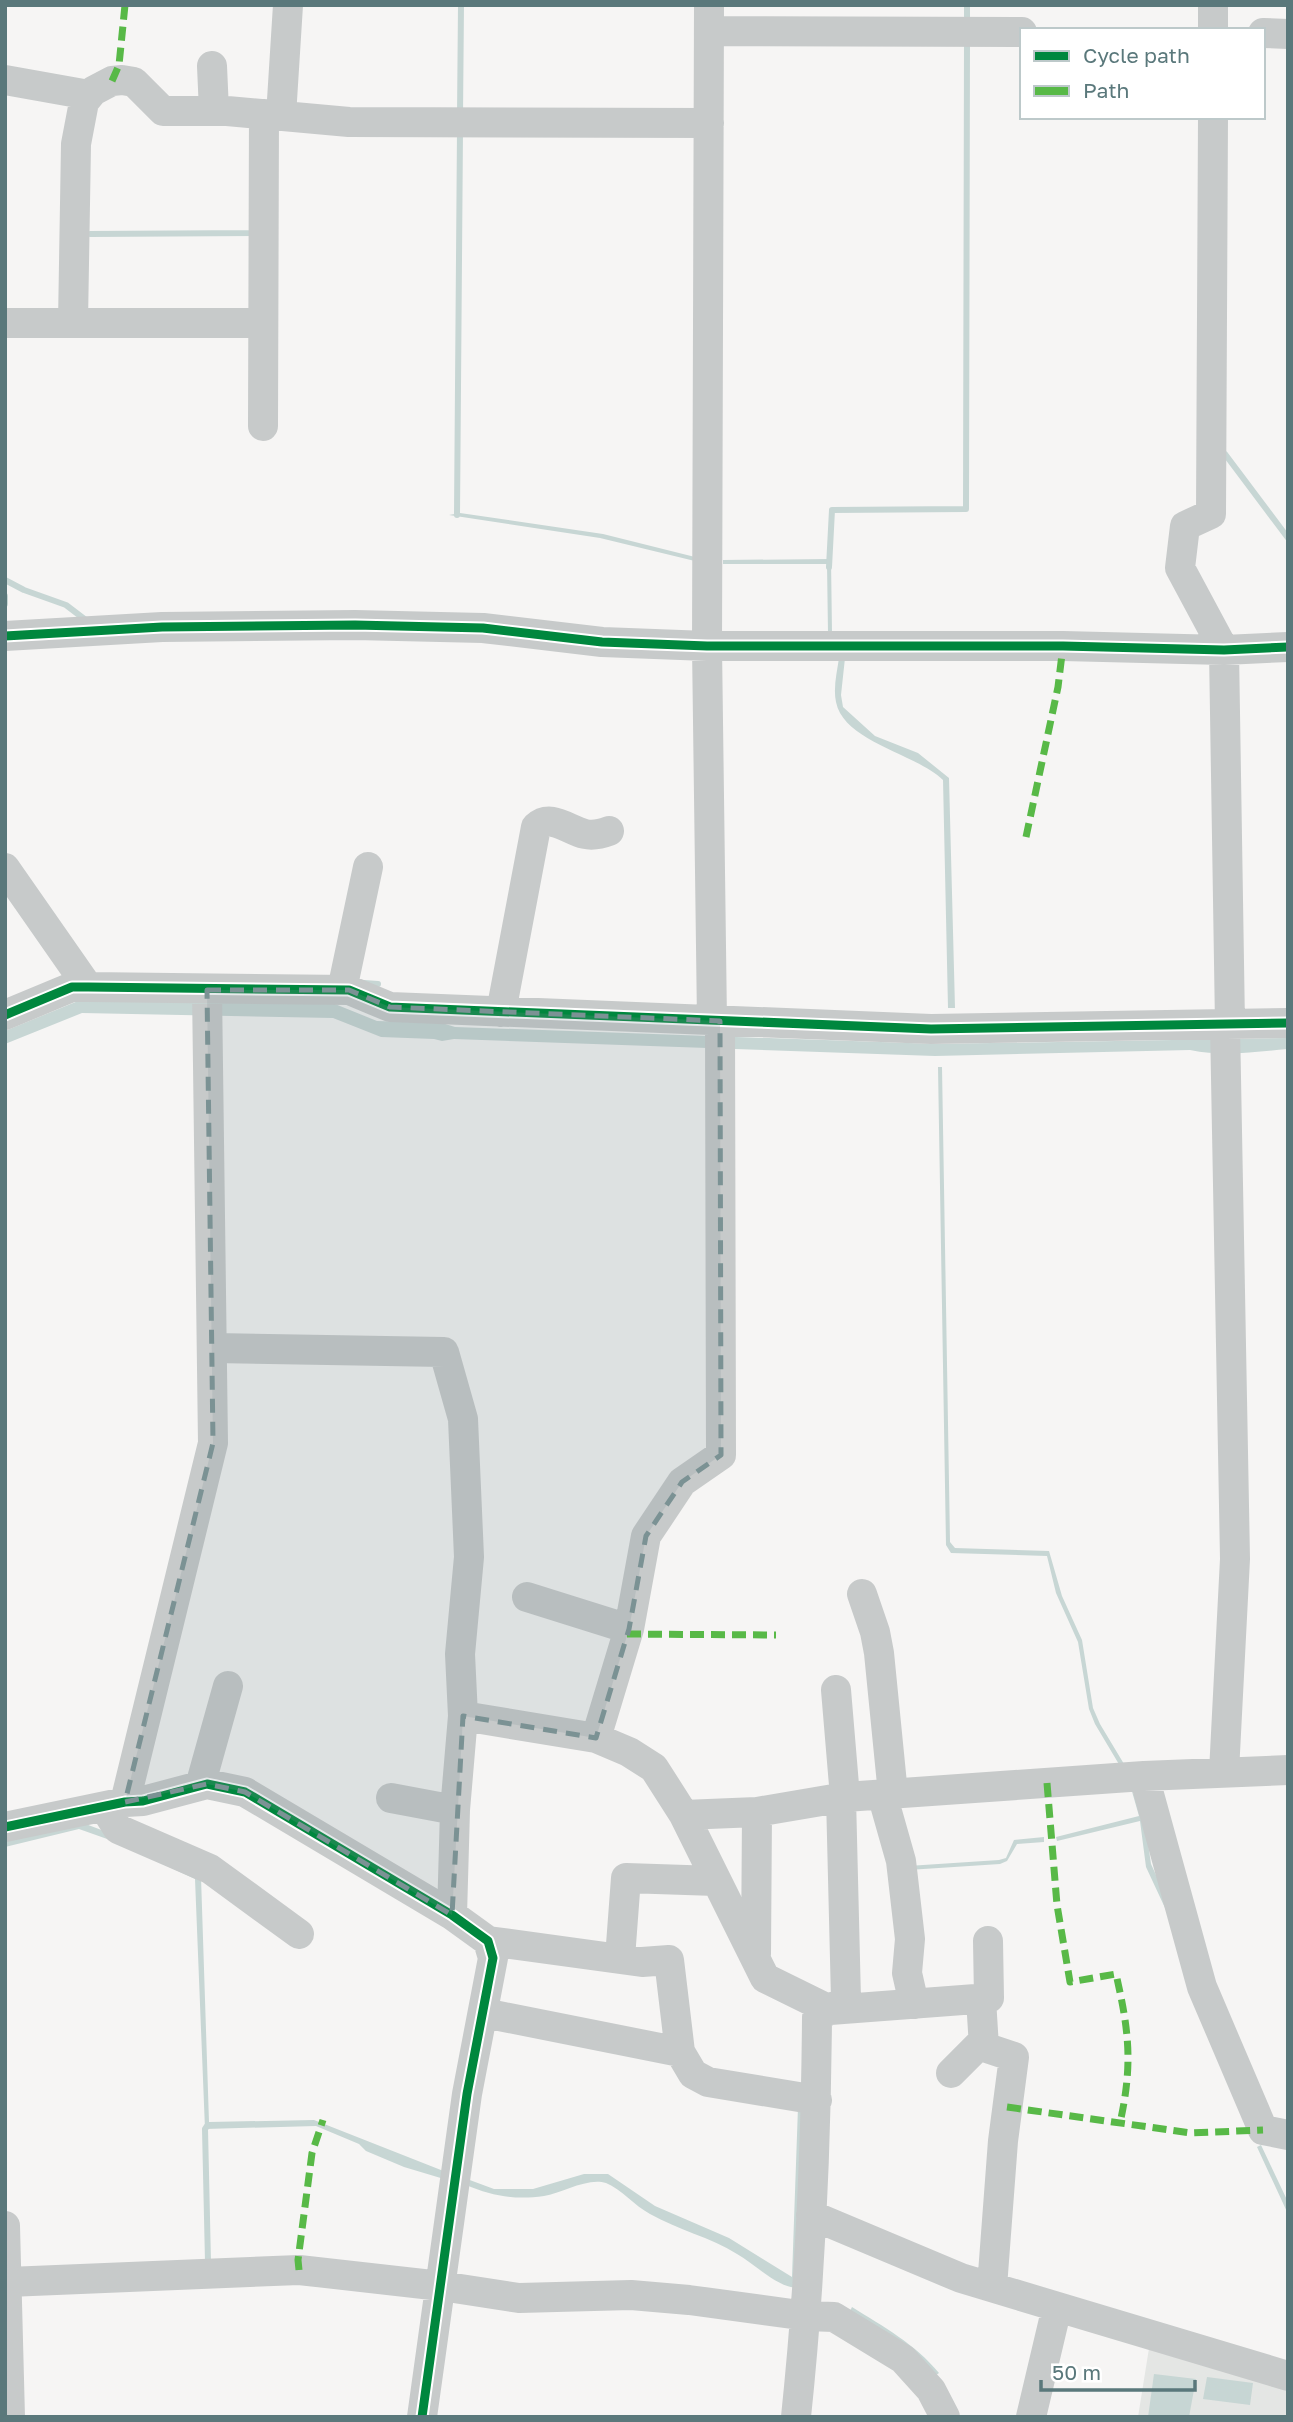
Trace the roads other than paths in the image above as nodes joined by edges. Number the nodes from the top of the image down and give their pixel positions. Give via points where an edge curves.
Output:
1 (288, 5) edge
2 (1213, 5) edge
3 (709, 18) edge
4 (1213, 28) edge
5 (1020, 32) edge
6 (1265, 33) edge
7 (1288, 34) edge
8 (212, 66) dead end
9 (5, 80) edge
10 (89, 95) junction
11 (214, 111) junction
12 (272, 115) junction
13 (1213, 119) edge
14 (709, 123) junction
15 (5, 323) edge
16 (73, 323) junction
17 (263, 323) junction
18 (262, 426) dead end
19 (5, 636) edge
20 (707, 646) junction
21 (1288, 648) edge
22 (1224, 650) junction
23 (609, 831) dead end
24 (368, 867) dead end
25 (5, 868) edge
26 (88, 988) junction
27 (342, 990) junction
28 (207, 1003) junction
29 (501, 1012) junction
30 (5, 1016) edge
31 (716, 1021) junction
32 (1288, 1023) edge
33 (1227, 1034) junction
34 (213, 1348) junction
35 (862, 1594) dead end
36 (527, 1597) dead end
37 (629, 1629) junction
38 (228, 1686) dead end
39 (836, 1690) dead end
40 (463, 1716) junction
41 (596, 1738) junction
42 (1288, 1770) edge
43 (1224, 1772) junction
44 (1144, 1776) junction
45 (200, 1786) junction
46 (887, 1794) junction
47 (843, 1797) junction
48 (391, 1798) dead end
49 (455, 1810) junction
50 (757, 1812) junction
51 (684, 1815) junction
52 (115, 1821) junction
53 (5, 1827) edge
54 (716, 1881) junction
55 (452, 1914) junction
56 (299, 1934) dead end
57 (488, 1941) junction
58 (988, 1941) dead end
59 (620, 1958) junction
60 (757, 1958) junction
61 (981, 1999) junction
62 (914, 2004) junction
63 (830, 2010) junction
64 (484, 2013) junction
65 (983, 2041) junction
66 (680, 2052) junction
67 (951, 2073) dead end
68 (817, 2100) junction
69 (1288, 2135) edge
70 (811, 2215) junction
71 (5, 2226) edge
72 (8, 2283) junction
73 (441, 2286) junction
74 (992, 2287) junction
75 (1057, 2307) junction
76 (807, 2316) junction
77 (1288, 2376) edge
78 (10, 2417) edge
79 (422, 2417) edge
80 (796, 2417) edge
81 (945, 2417) edge
82 (1031, 2417) edge

1 - 12 street
2 - 4 street
3 - 5 street
3 - 14 street
6 - 7 street
8 - 11 street
9 - 10 street
10 - 11 street via 122,80 134,82 163,111
10 - 16 street via 76,144
11 - 12 street
12 - 14 street via 349,122
12 - 17 street
13 - 22 street via 1211,514 1185,526 1180,568
14 - 20 street
15 - 16 street
16 - 17 street
17 - 18 street
19 - 20 street via 162,627 355,625 482,628 602,642
20 - 22 street
20 - 31 street
21 - 22 street
22 - 33 street
23 - 29 street via 585,834 551,820 536,827
24 - 27 street
25 - 26 street
26 - 28 street
26 - 30 street via 72,987
27 - 28 street
27 - 29 street via 390,1007
28 - 34 street
29 - 31 street
31 - 33 street
31 - 37 street via 721,1455 682,1482 646,1536
32 - 33 street
33 - 43 street via 1235,1559
34 - 40 street via 443,1352 463,1419 469,1557 460,1654
34 - 52 street via 213,1443
35 - 46 street via 879,1653
36 - 37 street
37 - 41 street
38 - 45 street
39 - 47 street
40 - 41 street
40 - 49 street
41 - 51 street via 654,1768
42 - 43 street
43 - 44 street
44 - 46 street
44 - 69 street via 1202,1987 1263,2130
45 - 52 street via 143,1801
45 - 55 street via 245,1792
46 - 47 street
46 - 62 street via 901,1861 910,1939 907,1973
47 - 50 street
47 - 63 street via 846,2000
48 - 49 street
49 - 55 street
50 - 51 street
50 - 60 street
51 - 54 street
52 - 53 street
52 - 56 street via 210,1869
54 - 59 street via 626,1878
54 - 60 street
55 - 57 street
57 - 59 street
57 - 64 street via 493,1958
58 - 61 street via 989,1998
59 - 66 street via 669,1961
60 - 63 street via 765,1978
61 - 62 street
61 - 65 street
62 - 63 street
63 - 68 street via 817,2017
64 - 66 street
64 - 73 street via 467,2094
65 - 67 street
65 - 74 street via 984,2047 1014,2057
66 - 68 street via 693,2074 708,2082
68 - 70 street
70 - 74 street
70 - 76 street
71 - 72 street
72 - 73 street via 299,2270
72 - 78 street
73 - 76 street via 519,2298 632,2295
73 - 79 street
74 - 75 street
75 - 77 street
75 - 82 street
76 - 80 street
76 - 81 street via 834,2317 904,2360 931,2390

